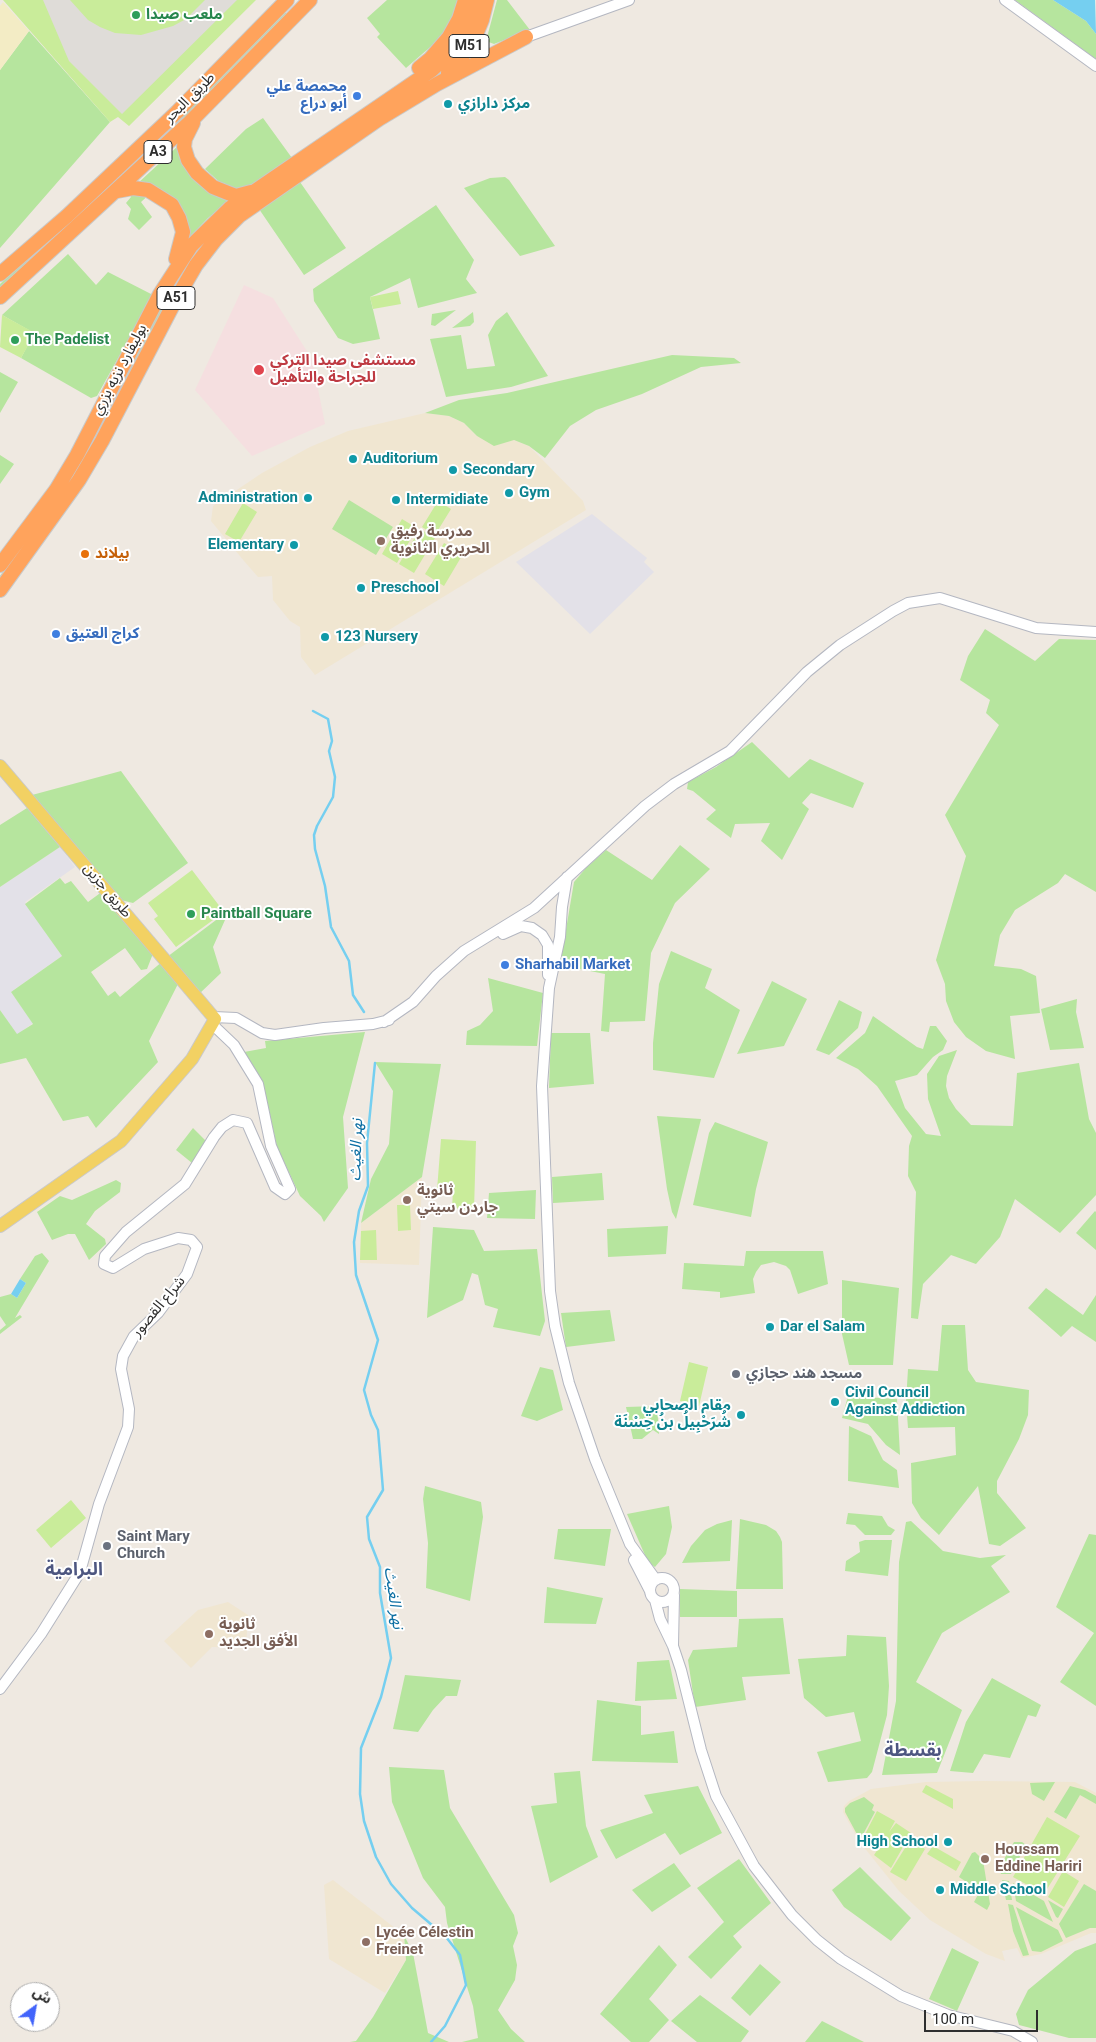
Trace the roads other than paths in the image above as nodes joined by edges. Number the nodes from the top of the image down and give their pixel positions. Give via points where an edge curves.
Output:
1 (287, 0) edge
2 (310, 0) edge
3 (465, 0) edge
4 (475, 0) edge
5 (487, 0) edge
6 (629, 0) edge
7 (1005, 0) edge
8 (298, 12) junction
9 (481, 24) junction
10 (526, 37) junction
11 (1096, 66) edge
12 (432, 70) joint
13 (437, 84) junction
14 (202, 109) junction
15 (368, 114) junction
16 (117, 190) junction
17 (256, 190) junction
18 (0, 274) edge
19 (160, 294) junction
20 (0, 297) edge
21 (0, 566) edge
22 (0, 590) edge
23 (1096, 632) edge
24 (0, 766) edge
25 (567, 877) junction
26 (549, 895) junction
27 (562, 906) junction
28 (534, 908) junction
29 (521, 926) junction
30 (537, 931) junction
31 (560, 936) junction
32 (489, 937) junction
33 (546, 939) junction
34 (549, 988) junction
35 (213, 1021) junction
36 (0, 1226) edge
37 (630, 1544) junction
38 (656, 1580) junction
39 (674, 1595) junction
40 (653, 1596) junction
41 (673, 1646) junction
42 (0, 1689) edge
43 (1032, 2042) edge

1 - 8 highway
1 - 18 highway, طريق البحر / A3 via 177,112
2 - 8 highway, طريق البحر / A3
3 - 15 highway via 459,20 443,45
4 - 12 highway, M51 via 461,38
5 - 9 highway, M51
6 - 10 street
7 - 11 street
8 - 14 highway, طريق البحر / A3
9 - 10 highway via 479,40 485,48
9 - 13 highway, M51 via 462,57
10 - 13 highway
12 - 15 highway, بوليفارد نزيه بزري / A51
13 - 22 highway, بوليفارد نزيه بزري / A51 via 371,124 239,216 216,239 174,302 79,480
14 - 16 highway, طريق البحر / A3
14 - 17 highway via 184,142 190,163 210,184 224,192 241,195
15 - 17 highway, بوليفارد نزيه بزري / A51
16 - 19 highway via 154,192 172,205 179,218 183,232 181,244
16 - 20 highway, طريق البحر / A3
17 - 19 highway, بوليفارد نزيه بزري / A51 via 230,208 194,242
19 - 21 highway, بوليفارد نزيه بزري / A51 via 77,455 56,490
23 - 25 street via 1036,628 940,598 908,603 840,645 808,672 730,751 674,784 645,806
24 - 35 main road, طريق جزين via 128,915
25 - 26 street
25 - 27 street
26 - 27 street via 558,898
26 - 28 street
27 - 31 street
28 - 29 street
28 - 30 street via 532,917
28 - 32 street
29 - 30 street
29 - 32 street
30 - 33 street
31 - 33 street
31 - 34 street
32 - 35 street via 442,972 407,1008 384,1022 275,1035 262,1033 236,1018
33 - 34 street
34 - 37 street via 542,1086 548,1259 555,1326 568,1383
35 - 36 main road via 192,1059 121,1141
35 - 42 street, شراع القصور via 234,1045 258,1084 271,1146 290,1189 285,1194 278,1190 247,1122 234,1120 214,1137 185,1184 126,1232 105,1256 104,1264 113,1268 144,1249 185,1237 198,1251 183,1280 158,1313 134,1336 123,1356 121,1369 128,1427 99,1504 80,1572 41,1634
37 - 38 street
37 - 40 street via 640,1574
38 - 39 street via 665,1578 671,1582 675,1588
38 - 40 street
39 - 40 street via 664,1602
39 - 41 street
40 - 41 street
41 - 43 street via 716,1796 754,1866 792,1915 834,1954 895,1993 948,2015 1013,2031

